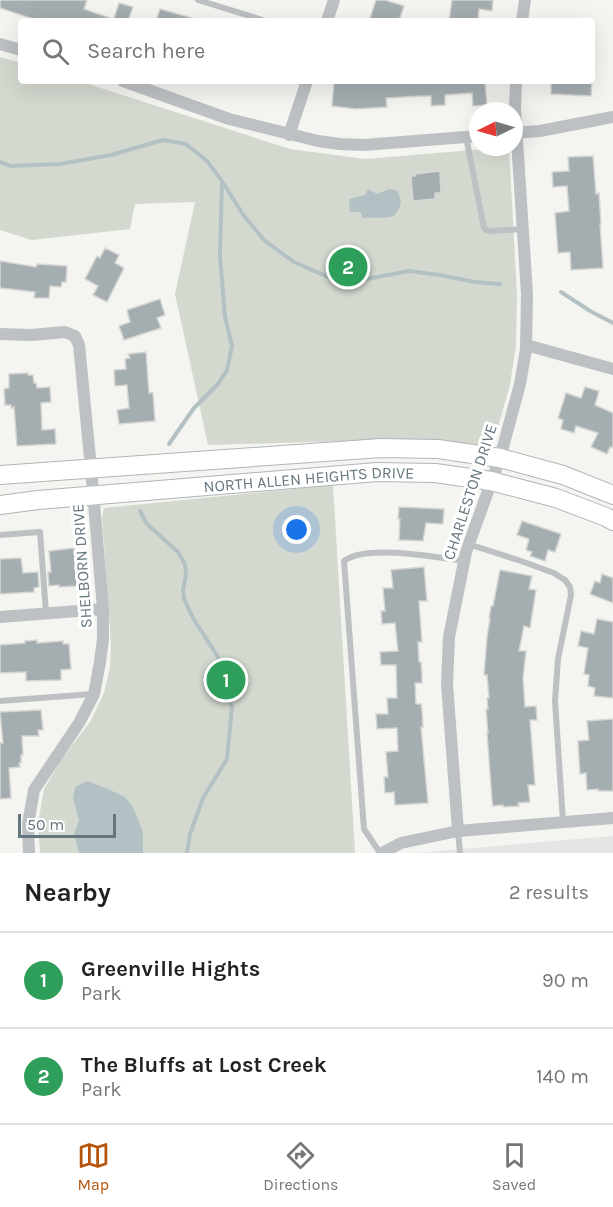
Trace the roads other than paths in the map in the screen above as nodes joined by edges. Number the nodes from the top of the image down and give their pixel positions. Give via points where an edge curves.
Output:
1 (198, 0) edge
2 (334, 0) edge
3 (525, 0) edge
4 (256, 18) edge
5 (328, 18) edge
6 (522, 18) edge
7 (0, 44) edge
8 (18, 49) edge
9 (131, 84) edge
10 (306, 84) edge
11 (516, 84) edge
12 (515, 102) edge
13 (613, 117) edge
14 (523, 132) edge
15 (289, 135) junction
16 (469, 136) edge
17 (475, 156) edge
18 (518, 156) edge
19 (523, 229) junction
20 (0, 334) edge
21 (526, 345) junction
22 (613, 369) edge
23 (500, 458) junction
24 (91, 468) junction
25 (0, 475) edge
26 (491, 481) junction
27 (93, 495) junction
28 (613, 495) edge
29 (0, 505) edge
30 (613, 521) edge
31 (0, 535) edge
32 (468, 544) junction
33 (464, 561) junction
34 (103, 609) junction
35 (46, 613) junction
36 (0, 617) edge
37 (94, 694) junction
38 (0, 701) edge
39 (613, 818) edge
40 (562, 822) junction
41 (458, 831) junction
42 (29, 853) edge
43 (381, 853) edge
44 (460, 853) edge

1 - 4 lane
2 - 5 street
3 - 6 street
7 - 8 street
9 - 15 street via 229,119
10 - 15 street
11 - 12 street, CHARLESTON DRIVE
13 - 14 street
15 - 16 street via 364,145
17 - 19 lane via 484,228
18 - 19 street, CHARLESTON DRIVE
19 - 21 street, CHARLESTON DRIVE
20 - 24 street, SHELBORN DRIVE via 65,332 78,340
21 - 22 street
21 - 23 street, CHARLESTON DRIVE
23 - 24 main road, NORTH ALLEN HEIGHTS DRIVE via 381,448
23 - 26 street, CHARLESTON DRIVE
23 - 28 main road, NORTH ALLEN HEIGHTS DRIVE via 563,475
24 - 25 main road, NORTH ALLEN HEIGHTS DRIVE
24 - 27 street, SHELBORN DRIVE
26 - 27 main road, NORTH ALLEN HEIGHTS DRIVE via 435,473 377,472
26 - 30 main road, NORTH ALLEN HEIGHTS DRIVE via 556,498
26 - 32 street, CHARLESTON DRIVE
27 - 29 main road, NORTH ALLEN HEIGHTS DRIVE
27 - 34 street, SHELBORN DRIVE
31 - 35 lane via 39,532
32 - 33 street, CHARLESTON DRIVE
32 - 40 lane via 554,573 570,587 555,701
33 - 41 street, CHARLESTON DRIVE via 449,637 447,684
33 - 43 lane via 373,552 344,561 364,829
34 - 35 street
34 - 37 street, SHELBORN DRIVE via 103,639
35 - 36 street
37 - 38 lane
37 - 42 street, SHELBORN DRIVE via 34,790 28,824
39 - 40 street
40 - 41 street
41 - 43 street via 400,843
41 - 44 lane

